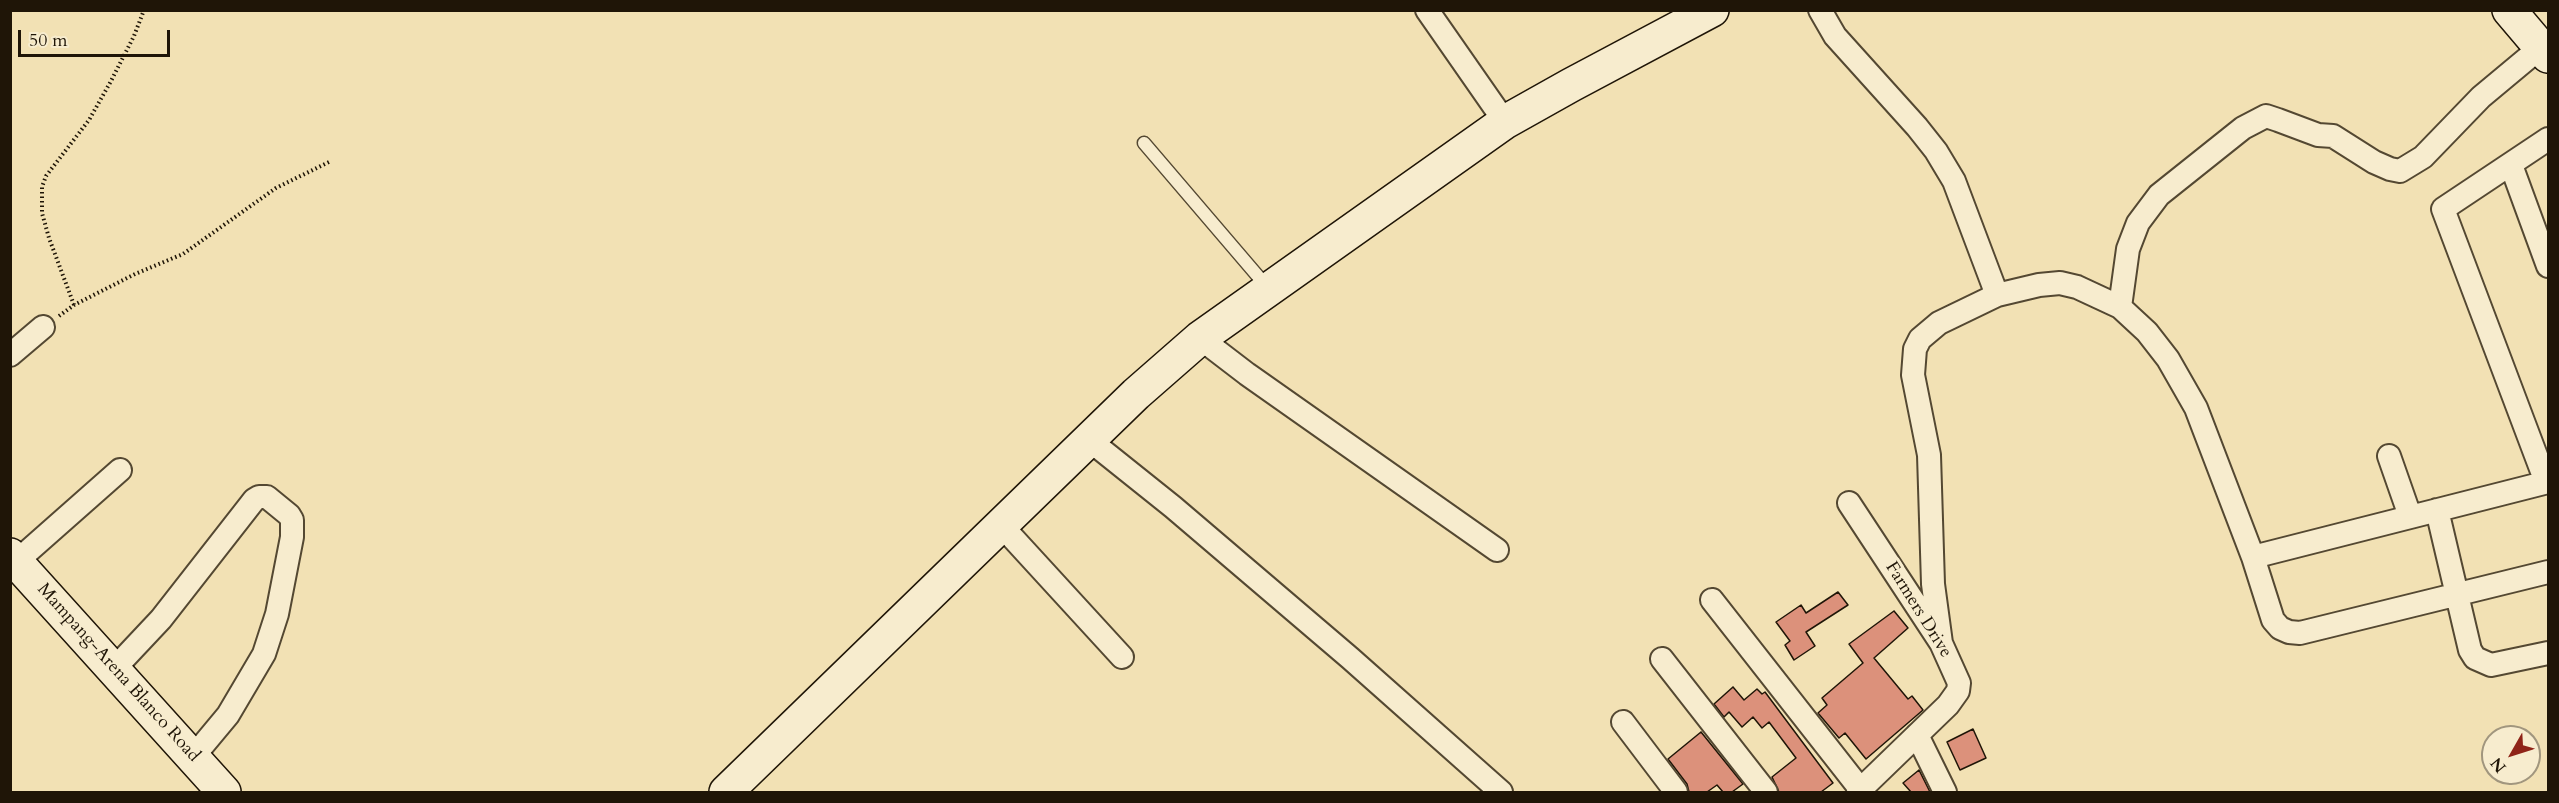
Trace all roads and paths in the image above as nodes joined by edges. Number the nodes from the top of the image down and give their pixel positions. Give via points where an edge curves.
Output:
1 (144, 10) edge
2 (1410, 10) edge
3 (1712, 10) edge
4 (1820, 10) edge
5 (2509, 10) edge
6 (1433, 17) edge
7 (2545, 52) edge
8 (1505, 122) junction
9 (2548, 139) edge
10 (1144, 143) dead end
11 (331, 161) dead end
12 (2511, 165) junction
13 (2548, 266) edge
14 (1269, 289) junction
15 (1997, 295) junction
16 (74, 305) junction
17 (2120, 307) junction
18 (43, 327) joint
19 (1200, 338) junction
20 (10, 355) edge
21 (1089, 439) junction
22 (2389, 456) dead end
23 (120, 470) dead end
24 (2547, 482) edge
25 (1849, 503) dead end
26 (2437, 510) junction
27 (2410, 516) junction
28 (1001, 525) junction
29 (1497, 550) dead end
30 (2253, 557) junction
31 (14, 558) edge
32 (2548, 572) edge
33 (2457, 595) junction
34 (1712, 600) dead end
35 (1941, 643) junction
36 (2548, 653) edge
37 (1122, 657) dead end
38 (1662, 659) dead end
39 (114, 669) junction
40 (1623, 722) dead end
41 (1917, 735) junction
42 (193, 758) junction
43 (1859, 791) edge
44 (224, 792) edge
45 (726, 792) edge
46 (1501, 792) edge
47 (1676, 792) edge
48 (1766, 792) edge
49 (1946, 792) edge

1 - 16 path via 111,81 42,187 42,213
2 - 6 street
3 - 8 street
4 - 15 street via 1835,36 1936,151 1954,181
5 - 7 street
6 - 8 street
7 - 17 street via 2481,97 2423,157 2400,171 2374,162 2333,136 2318,135 2266,116 2243,128 2159,195 2138,223 2128,249
8 - 14 street
9 - 12 street
10 - 14 lane
11 - 16 path via 276,188 183,254
12 - 13 street
12 - 24 street via 2443,209
14 - 19 street
15 - 17 street via 2060,283
15 - 35 street via 1939,323 1920,339 1912,365 1929,455 1933,584
16 - 18 path
17 - 30 street via 2147,332 2180,377 2196,408
18 - 20 street
19 - 21 street
19 - 29 street
21 - 28 street
21 - 46 street via 1332,642
22 - 27 street
23 - 31 street
24 - 26 street
25 - 35 street, Farmers Drive
26 - 27 street
26 - 33 street
27 - 30 street
28 - 37 street
28 - 45 street
30 - 33 street via 2273,620 2289,632 2300,633
31 - 39 street, Mampang-Arena Blanco Road
32 - 33 street
33 - 36 street via 2470,650 2483,663 2491,665
34 - 43 street
35 - 41 street, Farmers Drive via 1959,683 1958,691
38 - 48 street
39 - 42 street, Mampang-Arena Blanco Road
39 - 42 street via 161,619 254,500 267,497 289,515 292,537 277,614 264,654 228,715
40 - 47 street
41 - 43 street, Farmers Drive
41 - 49 street
42 - 44 street, Mampang-Arena Blanco Road

